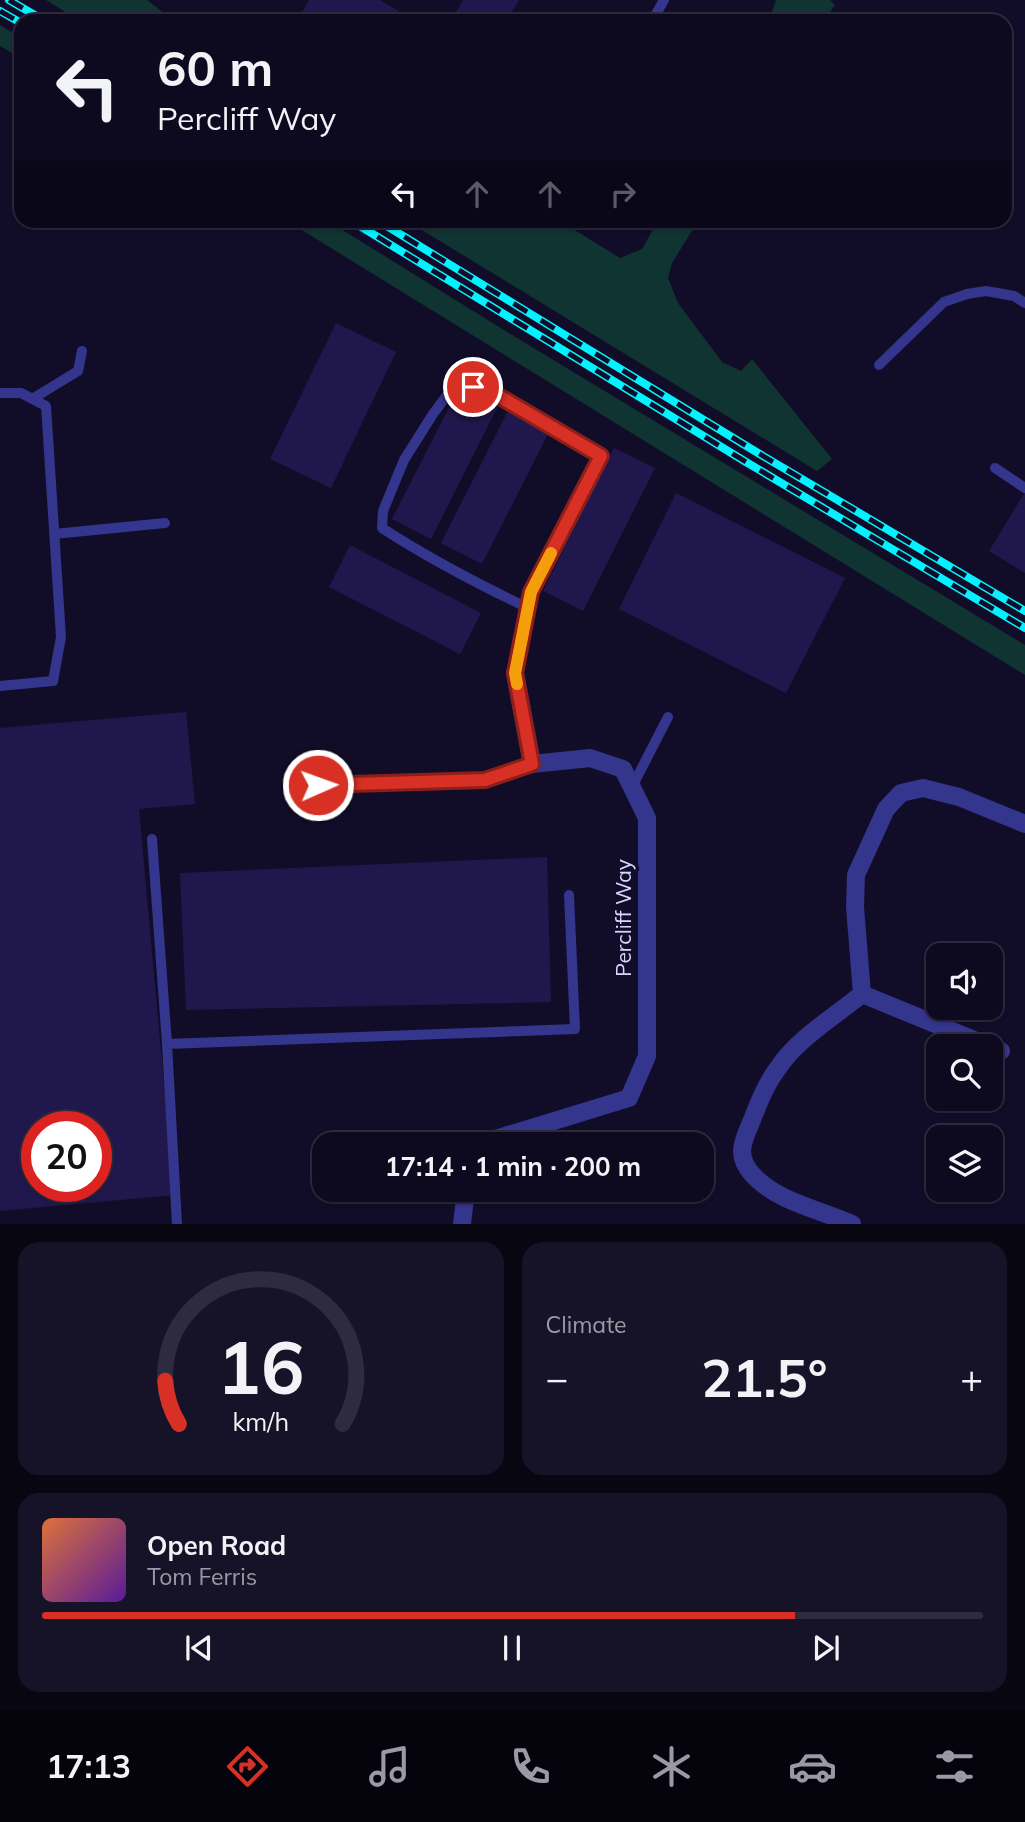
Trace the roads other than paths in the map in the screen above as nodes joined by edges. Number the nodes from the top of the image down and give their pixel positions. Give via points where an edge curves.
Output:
1 (1025, 303) edge
2 (82, 351) dead end
3 (878, 365) dead end
4 (0, 393) edge
5 (32, 399) junction
6 (995, 468) dead end
7 (1025, 488) edge
8 (164, 523) dead end
9 (54, 534) junction
10 (528, 608) junction
11 (515, 673) joint
12 (0, 686) edge
13 (668, 717) dead end
14 (532, 764) junction
15 (292, 786) dead end
16 (632, 788) junction
17 (1025, 824) edge
18 (152, 838) dead end
19 (569, 895) dead end
20 (862, 994) junction
21 (960, 1034) edge
22 (167, 1044) junction
23 (517, 1132) edge
24 (465, 1202) edge
25 (177, 1223) edge
26 (462, 1223) edge
27 (852, 1223) edge

1 - 3 lane via 986,291 944,302
2 - 5 lane via 78,371
4 - 5 lane via 21,393
5 - 9 lane via 46,406
6 - 7 lane
8 - 9 lane
9 - 12 lane via 61,637 52,681
10 - 10 lane via 531,592 601,456 490,391 456,383 404,460 383,511 382,528
10 - 11 lane
11 - 14 street
13 - 16 lane
14 - 15 lane via 485,780
14 - 16 street, Percliff Way via 590,758 623,769
16 - 23 street, Percliff Way via 647,818 647,1056 629,1097
17 - 20 street via 923,788 901,793 886,808 856,875
18 - 22 lane
19 - 22 lane via 575,1029
20 - 21 street
20 - 27 street via 779,1066 741,1147 752,1174 776,1194
22 - 25 lane
24 - 26 street

